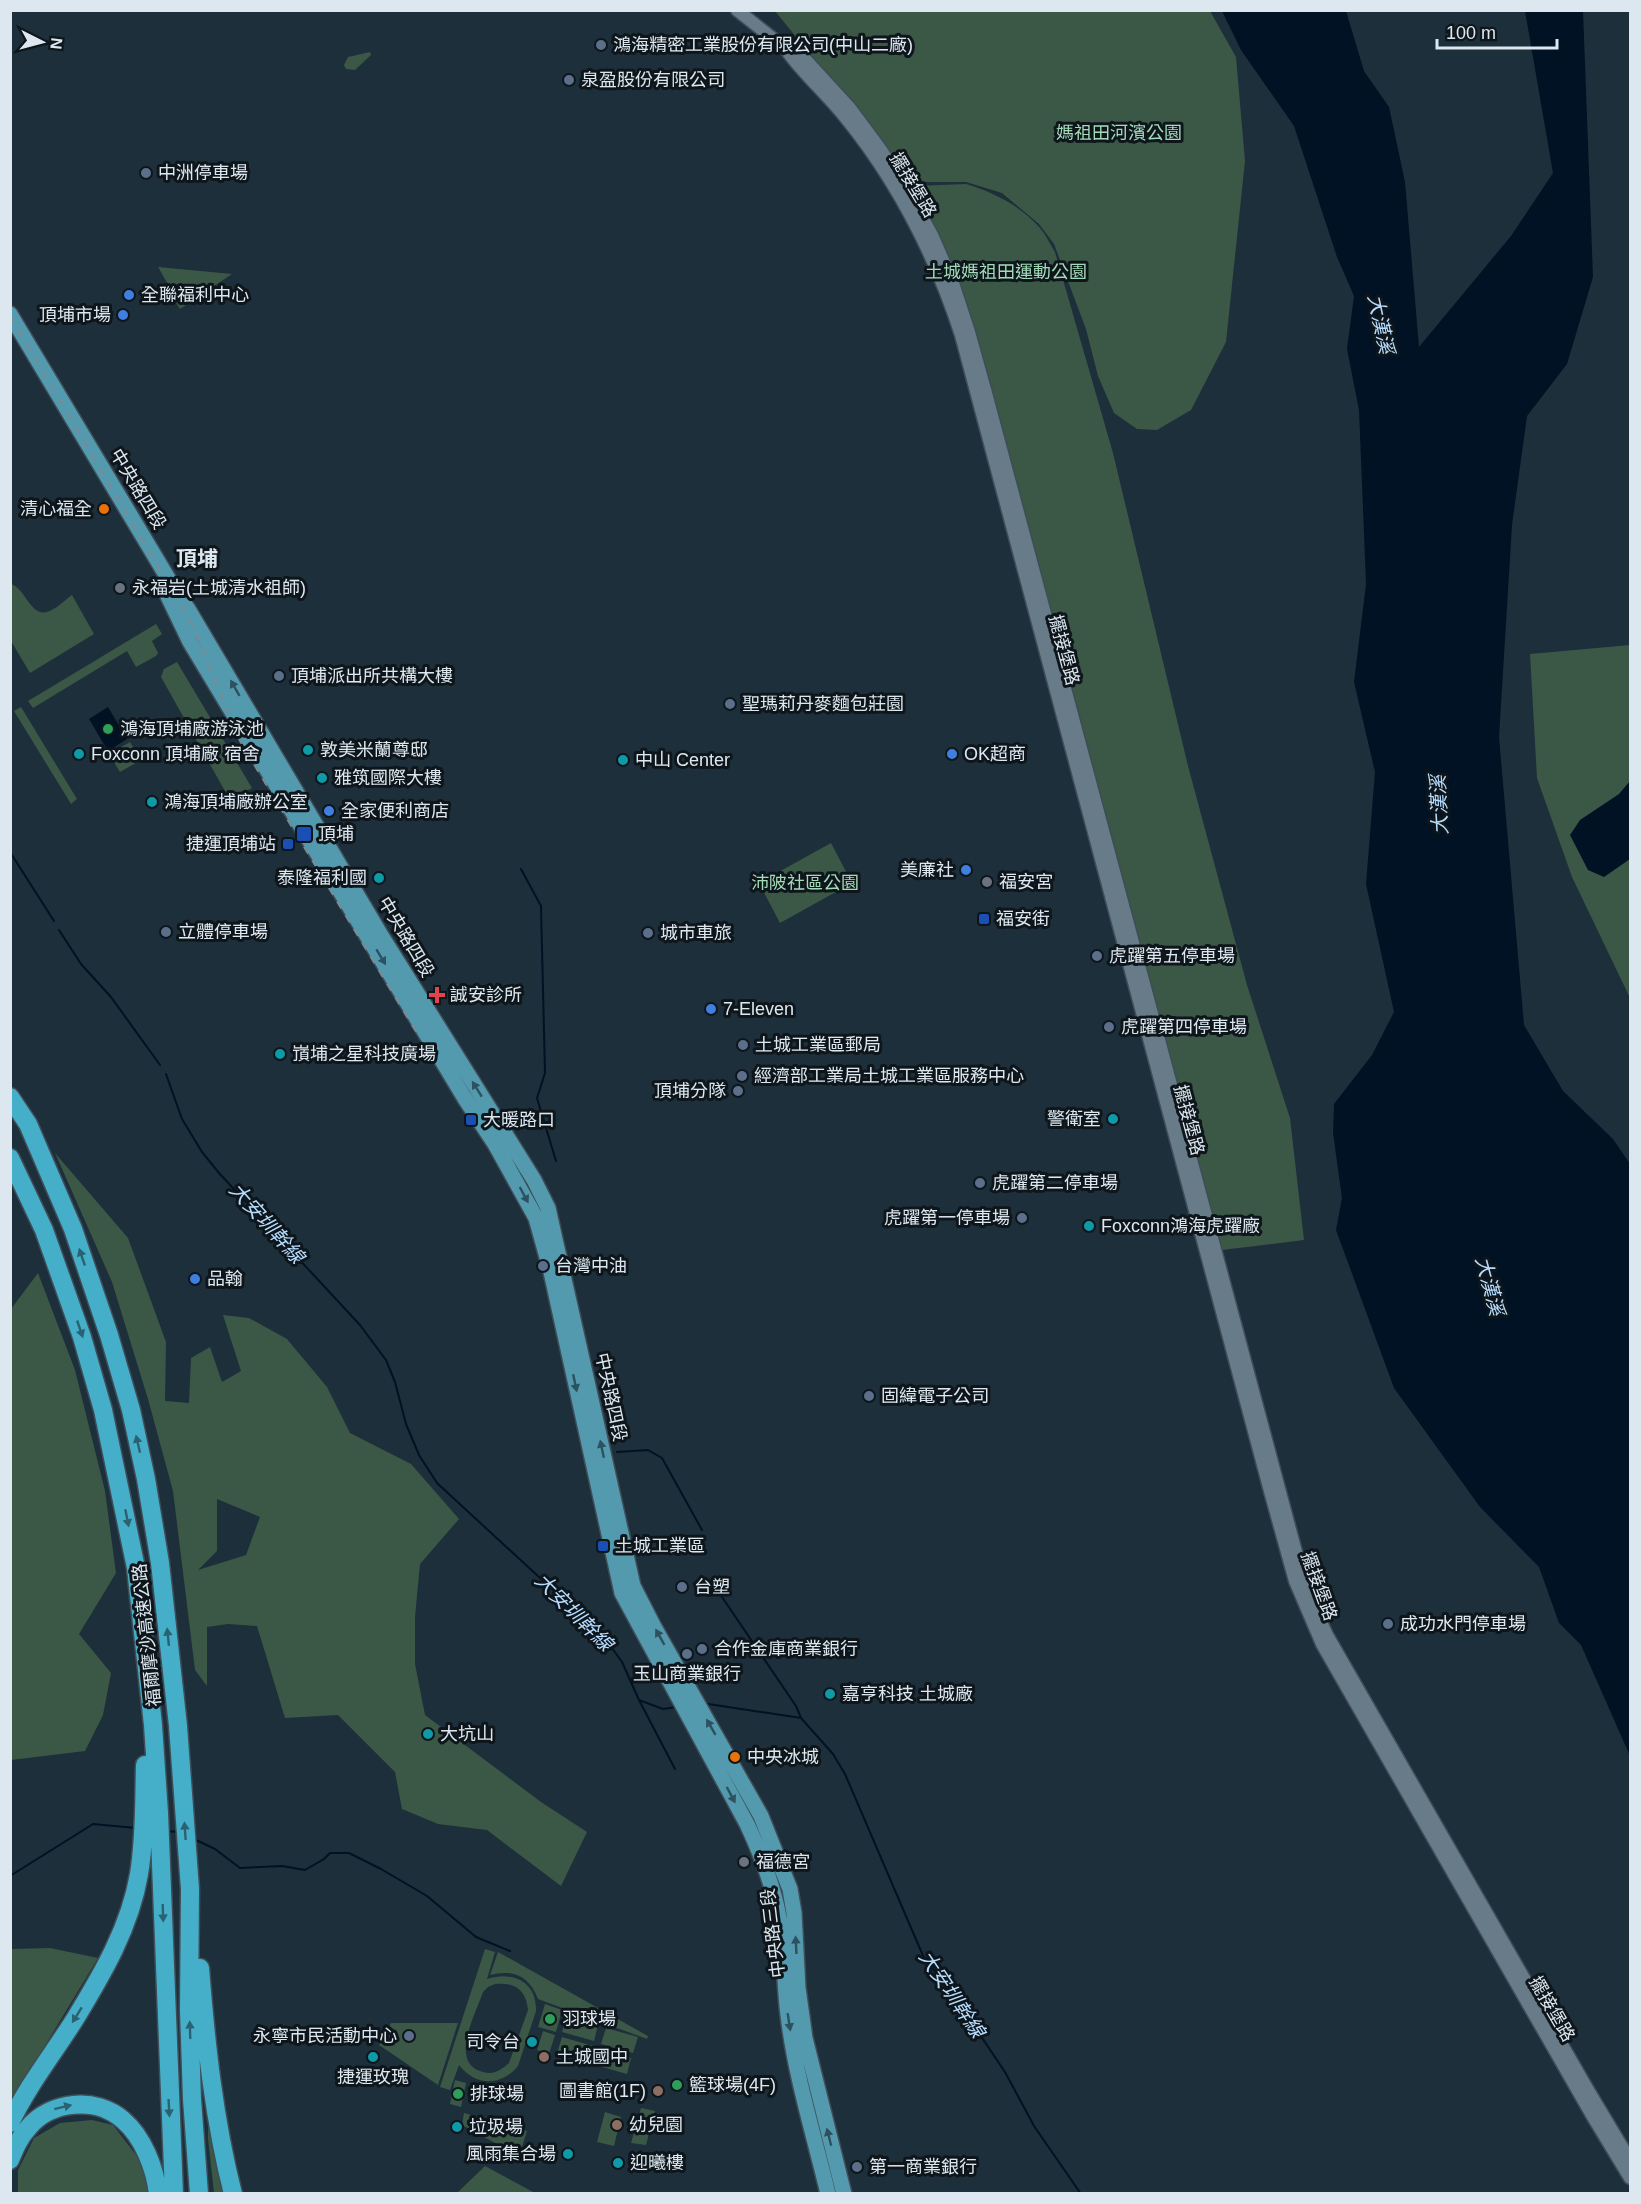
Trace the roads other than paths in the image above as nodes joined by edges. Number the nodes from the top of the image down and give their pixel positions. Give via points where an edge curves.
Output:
1 (737, 10) edge
2 (785, 48) junction
3 (10, 314) edge
4 (10, 331) edge
5 (10, 1097) edge
6 (10, 1158) edge
7 (687, 1698) junction
8 (152, 1829) junction
9 (190, 1889) junction
10 (10, 2123) edge
11 (223, 2148) junction
12 (10, 2160) edge
13 (1630, 2160) edge
14 (1630, 2178) edge
15 (158, 2193) edge
16 (174, 2193) edge
17 (199, 2193) edge
18 (233, 2193) edge
19 (239, 2193) edge
20 (828, 2193) edge
21 (844, 2193) edge

1 - 2 street, 擺接堡路
2 - 13 street, 擺接堡路 via 806,60 879,147 932,235 961,305 1300,1567 1314,1607
2 - 14 street, 擺接堡路 via 844,115 895,186 948,296 1273,1503 1308,1615
7 -> 3 main road, 中央路四段 via 633,1586 554,1229 540,1190 382,937
4 -> 7 main road, 中央路四段 via 167,593 190,642 536,1218 622,1593
9 -> 5 highway, 福爾摩沙高速公路 via 178,1726 160,1563 144,1467 109,1335 73,1229 28,1124
6 -> 8 highway, 福爾摩沙高速公路 via 44,1230 82,1337 106,1421 136,1568
7 -> 20 main road, 中央路三段 via 761,1854 772,1888 793,2046
21 -> 7 main road, 中央路三段 via 805,2038 790,1888 761,1815
8 -> 10 highway via 130,1910 107,1965 24,2093
8 -> 16 highway
9 - 11 highway via 207,2056
17 -> 9 highway, 福爾摩沙高速公路 via 189,2010
11 - 18 highway
11 - 19 highway
12 -> 15 highway via 29,2126 46,2112 65,2105 85,2104 122,2118 135,2132 147,2155

